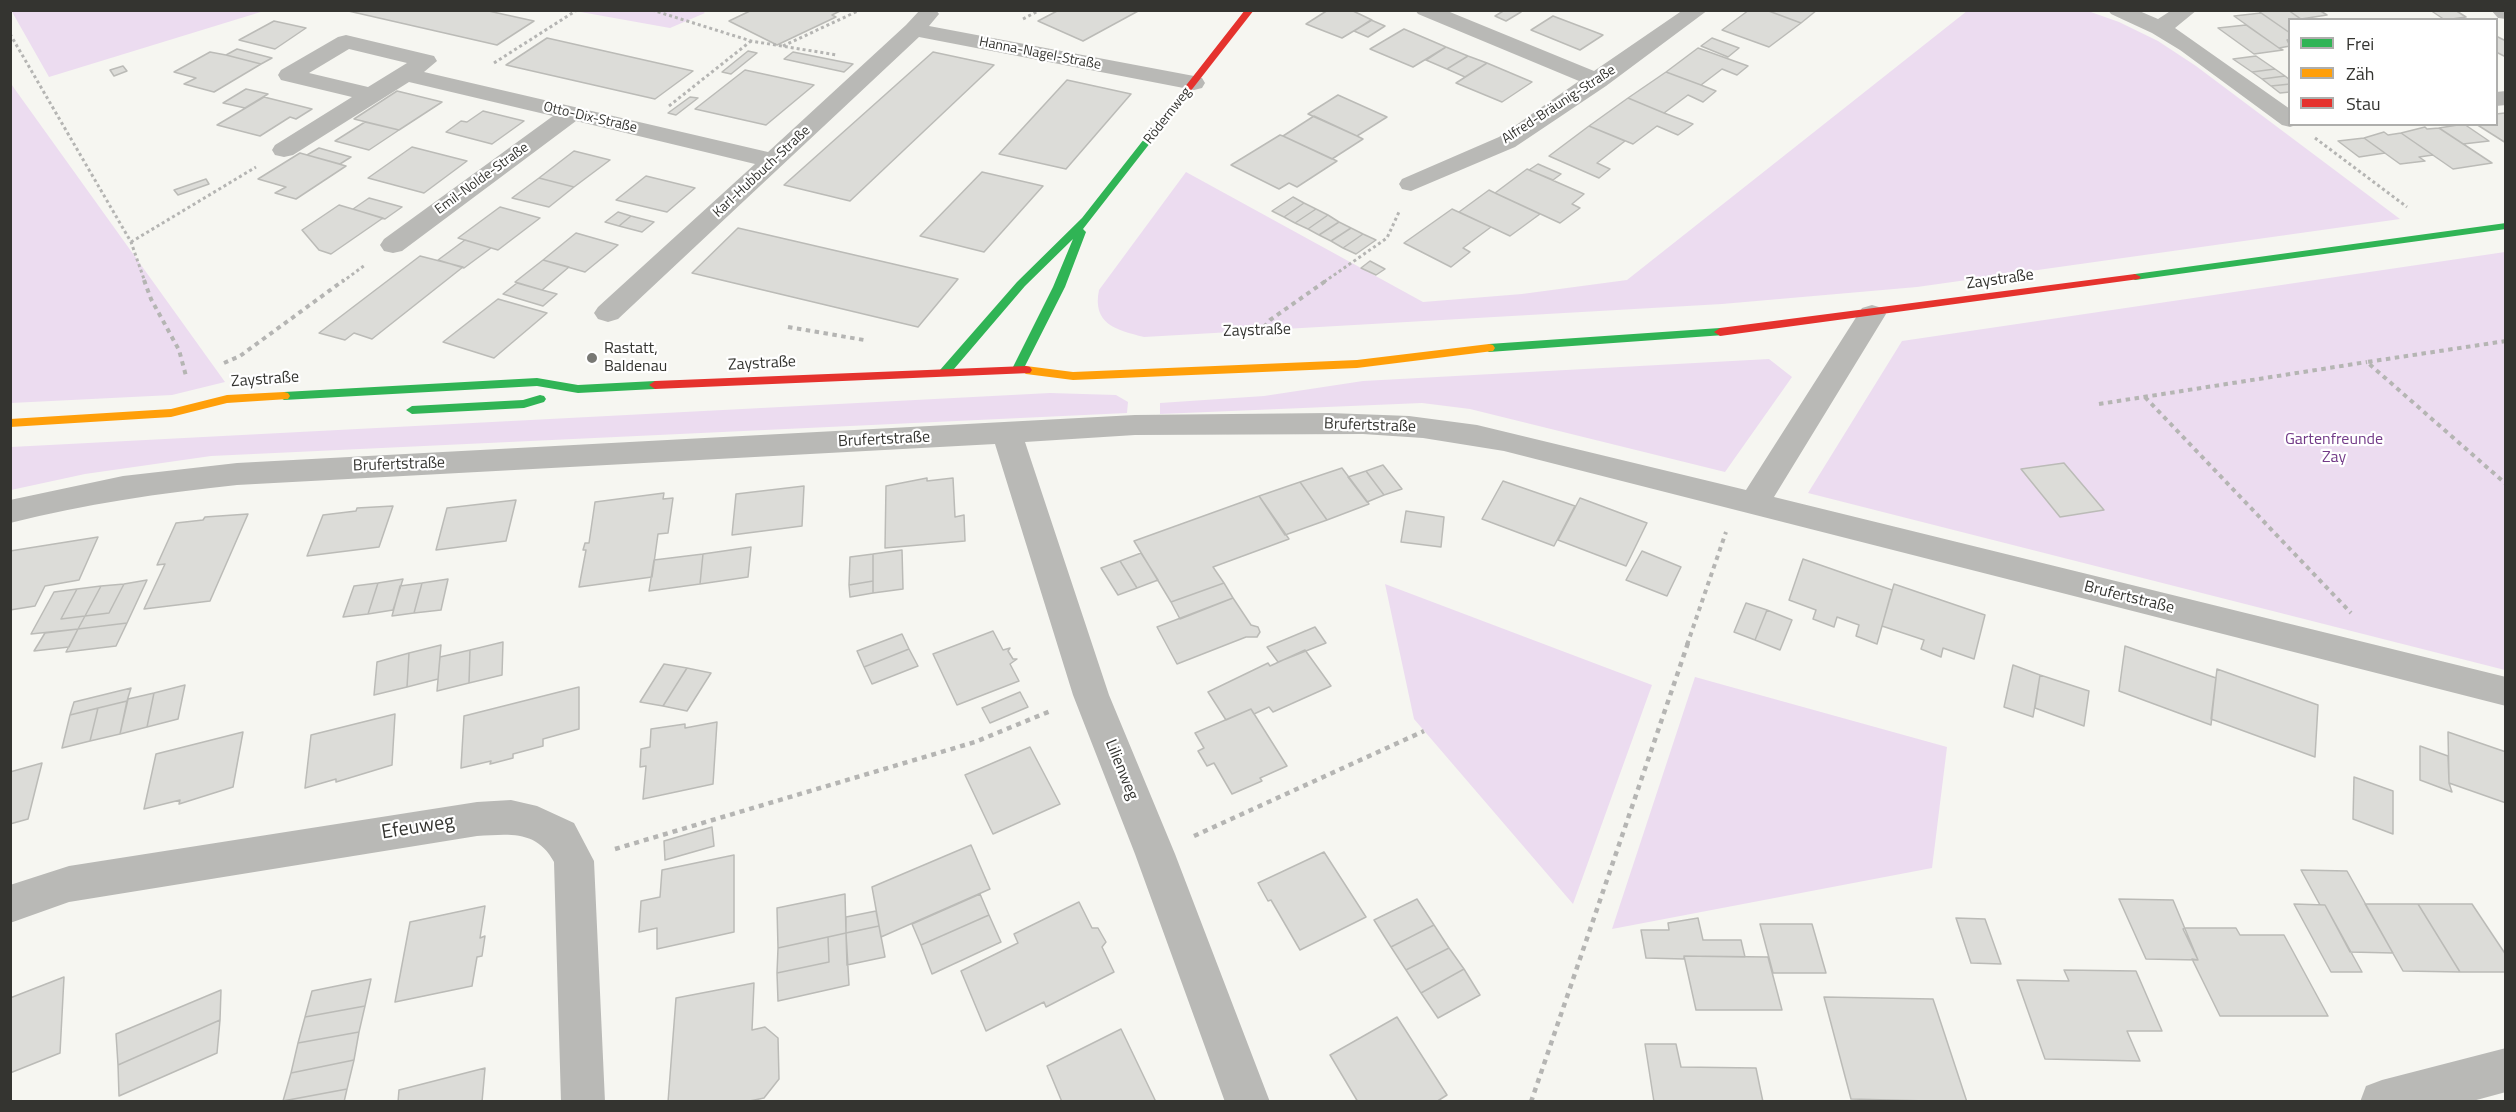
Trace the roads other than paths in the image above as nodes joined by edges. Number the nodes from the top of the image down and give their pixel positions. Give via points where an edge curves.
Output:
1 (1250, 10) edge
2 (1425, 10) edge
3 (1698, 10) edge
4 (2118, 10) edge
5 (2187, 10) edge
6 (2501, 10) edge
7 (2505, 13) edge
8 (918, 20) edge
9 (2160, 28) junction
10 (405, 74) junction
11 (1598, 81) junction
12 (1194, 83) junction
13 (371, 95) junction
14 (572, 113) junction
15 (2288, 119) edge
16 (284, 150) road end
17 (774, 161) junction
18 (1411, 184) road end
19 (1086, 220) junction
20 (2505, 226) edge
21 (393, 245) road end
22 (608, 313) dead end
23 (1872, 314) junction
24 (1407, 345) dead end
25 (1498, 347) junction
26 (1063, 360) dead end
27 (1018, 369) junction
28 (944, 373) junction
29 (578, 389) junction
30 (396, 411) dead end
31 (171, 413) junction
32 (210, 418) dead end
33 (10, 423) edge
34 (1007, 434) junction
35 (1744, 503) junction
36 (10, 512) edge
37 (2505, 692) edge
38 (10, 905) edge
39 (2505, 1070) edge
40 (583, 1101) edge
41 (1248, 1101) edge
42 (2382, 1101) edge

1 - 12 street, Rödernweg
2 - 11 street
3 - 11 street, Alfred-Bräunig-Straße
4 - 9 street
5 - 9 street
6 - 7 street
8 - 12 street, Hanna-Nagel-Straße
8 - 17 street, Karl-Hubbuch-Straße via 880,62
9 - 15 street
10 - 13 street
10 - 13 street via 426,61 346,42 289,75
10 - 14 street, Otto-Dix-Straße
11 - 18 street, Alfred-Bräunig-Straße via 1507,142
12 - 19 street, Rödernweg
13 - 16 street
14 - 17 street, Otto-Dix-Straße
14 - 21 street, Emil-Nolde-Straße
17 - 22 street, Karl-Hubbuch-Straße
19 - 27 street, Rödernweg via 1059,287
19 - 28 street, Rödernweg via 1022,284
20 - 23 street, Zaystraße
23 - 25 street, Zaystraße via 1747,330
23 - 35 street
24 - 25 street, Zaystraße
25 - 27 street, Zaystraße via 1334,365 1073,376
26 - 27 street, Zaystraße
27 - 28 street, Zaystraße
28 - 29 street, Zaystraße
29 - 30 street, Zaystraße via 524,404
29 - 31 street, Zaystraße via 537,382 490,382 227,399
31 - 32 street, Zaystraße
31 - 33 street, Zaystraße
34 - 35 street, Brufertstraße via 1135,425 1397,425 1504,441
34 - 36 street, Brufertstraße via 242,472 148,482 59,498
34 - 41 street, Lilienweg via 1091,695
35 - 37 street, Brufertstraße
38 - 40 street, Efeuweg via 69,884 477,819 511,817 537,824 560,835 574,861
39 - 42 street

